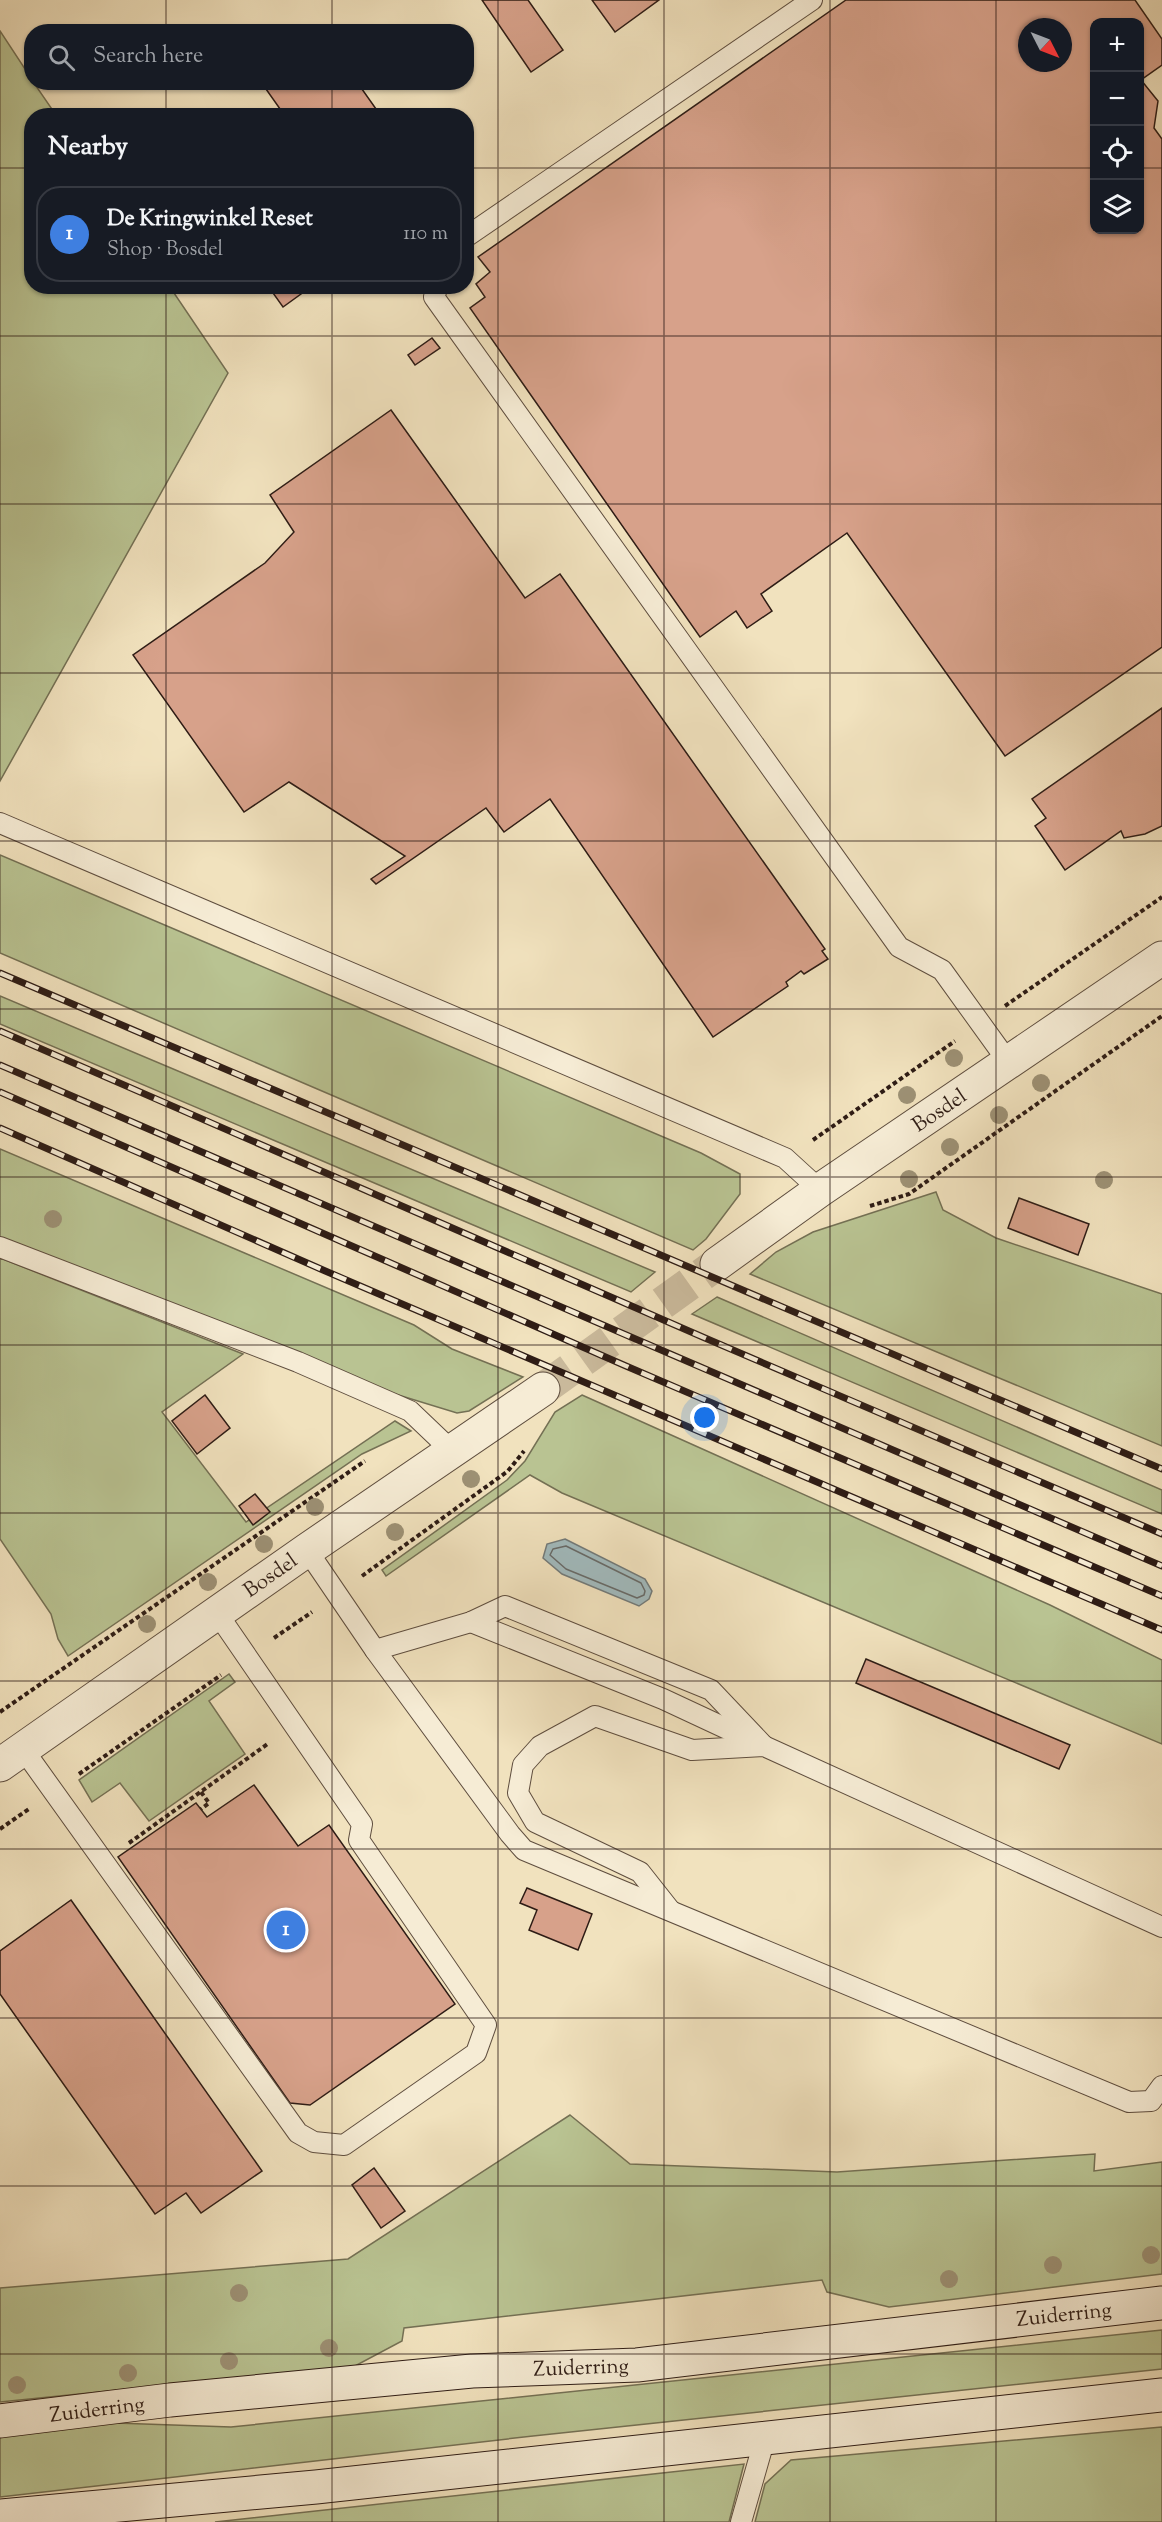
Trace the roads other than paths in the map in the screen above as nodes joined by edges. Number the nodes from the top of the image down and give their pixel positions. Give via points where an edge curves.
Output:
1 (812, 0) edge
2 (474, 232) edge
3 (435, 294) edge
4 (0, 823) edge
5 (1162, 958) edge
6 (1009, 1063) junction
7 (820, 1190) junction
8 (0, 1246) edge
9 (717, 1264) tunnel mouth
10 (543, 1389) tunnel mouth
11 (453, 1452) junction
12 (307, 1550) junction
13 (217, 1613) junction
14 (471, 1622) junction
15 (375, 1650) junction
16 (764, 1746) junction
17 (11, 1757) edge
18 (672, 1912) junction
19 (1162, 1927) edge
20 (1162, 2086) edge
21 (1162, 2303) edge
22 (1162, 2395) edge
23 (0, 2421) edge
24 (765, 2438) junction
25 (118, 2514) edge
26 (0, 2516) edge
27 (44, 2517) edge
28 (741, 2522) edge

1 - 2 lane
3 - 6 lane via 899,946 942,970
4 - 7 lane via 785,1158
5 - 6 main road, Bosdel
6 - 7 main road, Bosdel
7 - 9 main road, Bosdel
8 - 11 lane via 298,1362 410,1411
10 - 11 main road, Bosdel
11 - 12 main road, Bosdel
12 - 13 main road, Bosdel
12 - 15 lane
13 - 17 main road, Bosdel
13 - 17 lane via 362,1824 359,1840 486,2025 476,2053 344,2145 314,2142 298,2133 104,1861
14 - 15 lane
14 - 16 lane via 663,1699
14 - 16 lane via 506,1606 711,1690
15 - 18 lane via 524,1850
16 - 18 lane via 692,1750 595,1716 540,1746 523,1765 518,1793 535,1822 640,1872
16 - 19 lane
18 - 20 lane via 1129,2102 1151,2101
21 - 23 main road, Zuiderring via 637,2365 472,2371
22 - 24 main road
24 - 25 main road via 327,2486
24 - 28 lane
25 - 27 main road
26 - 27 main road

